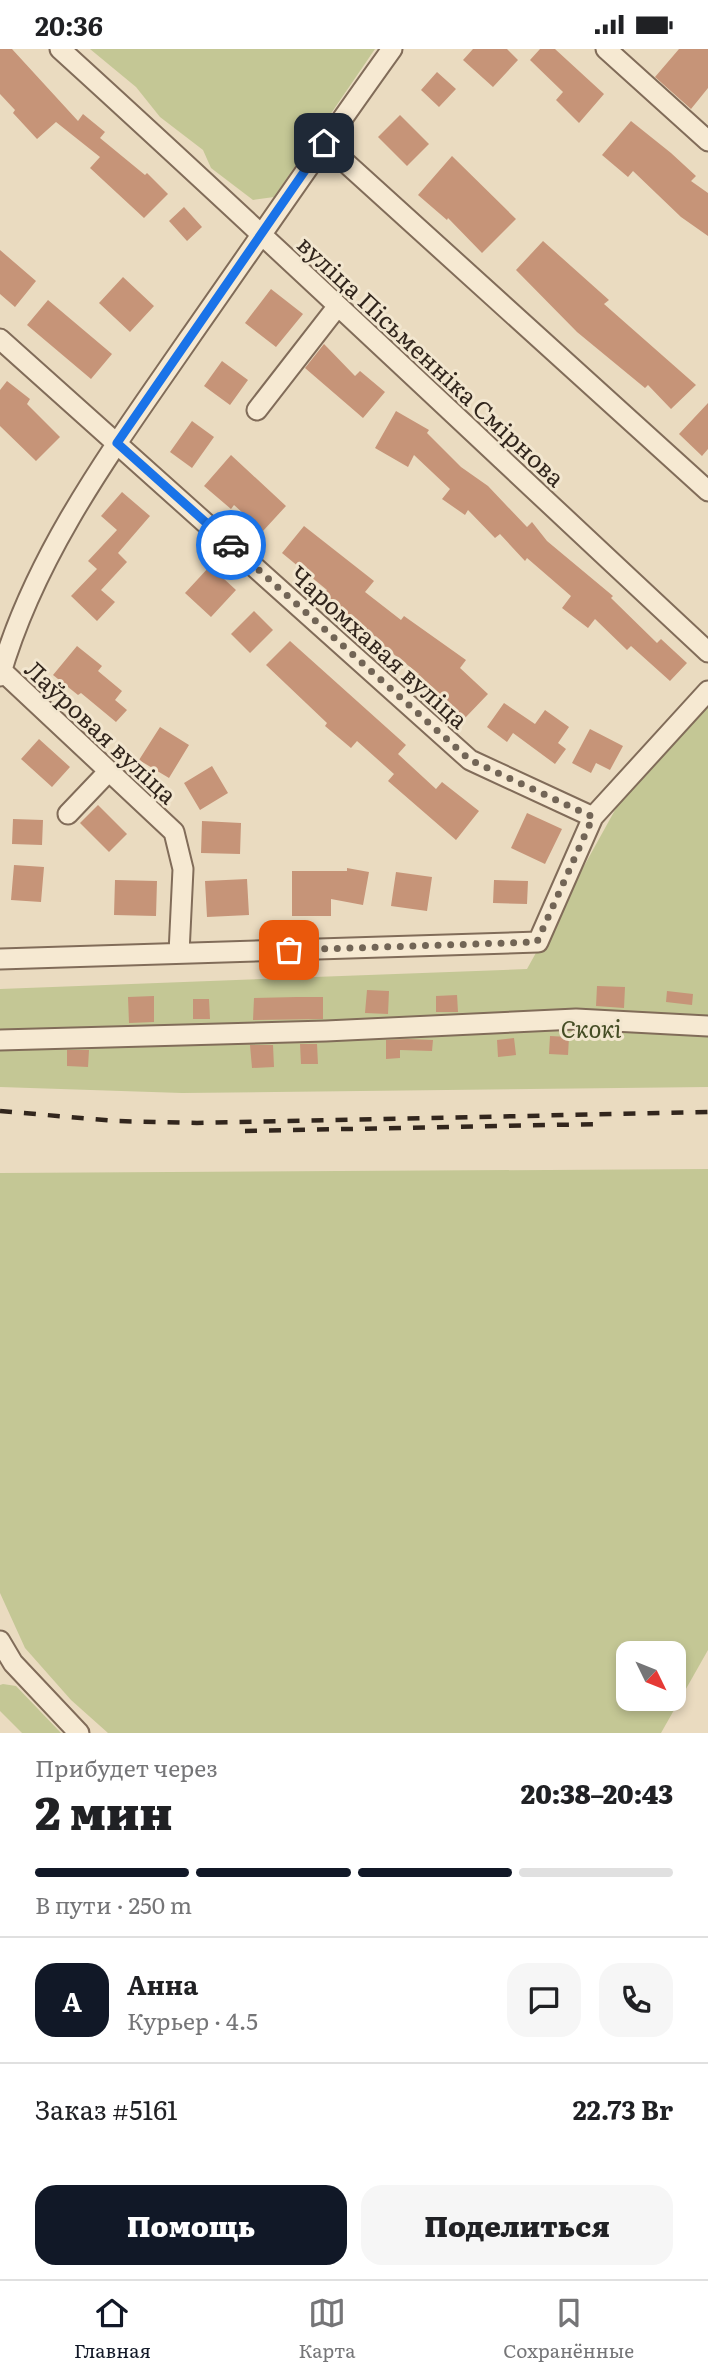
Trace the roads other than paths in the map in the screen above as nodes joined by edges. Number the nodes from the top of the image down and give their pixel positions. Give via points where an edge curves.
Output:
1 (60, 49) edge
2 (392, 49) edge
3 (606, 49) edge
4 (708, 141) edge
5 (324, 143) junction
6 (262, 233) junction
7 (337, 307) junction
8 (0, 339) edge
9 (257, 410) dead end
10 (117, 443) junction
11 (708, 491) edge
12 (708, 652) edge
13 (1, 672) edge
14 (708, 691) edge
15 (108, 772) junction
16 (68, 814) dead end
17 (593, 817) junction
18 (179, 953) junction
19 (0, 959) edge
20 (708, 1026) edge
21 (0, 1040) edge
22 (0, 1641) edge
23 (7, 1667) edge
24 (79, 1733) edge

1 - 6 street, вуліца Пісьменніка Смірнова
2 - 5 street
3 - 4 street
5 - 6 street
5 - 11 street
6 - 7 street, вуліца Пісьменніка Смірнова
6 - 10 street
7 - 9 street
7 - 12 street, вуліца Пісьменніка Смірнова
8 - 10 street, Чаромхавая вуліца
10 - 13 street via 77,504 35,583
10 - 17 street, Чаромхавая вуліца via 470,760
13 - 15 street, Лаўровая вуліца
14 - 17 street
15 - 16 street
15 - 18 street, Лаўровая вуліца via 174,832 183,869
17 - 18 street via 537,942
18 - 19 street
20 - 21 street via 576,1019
22 - 23 street
23 - 24 street

